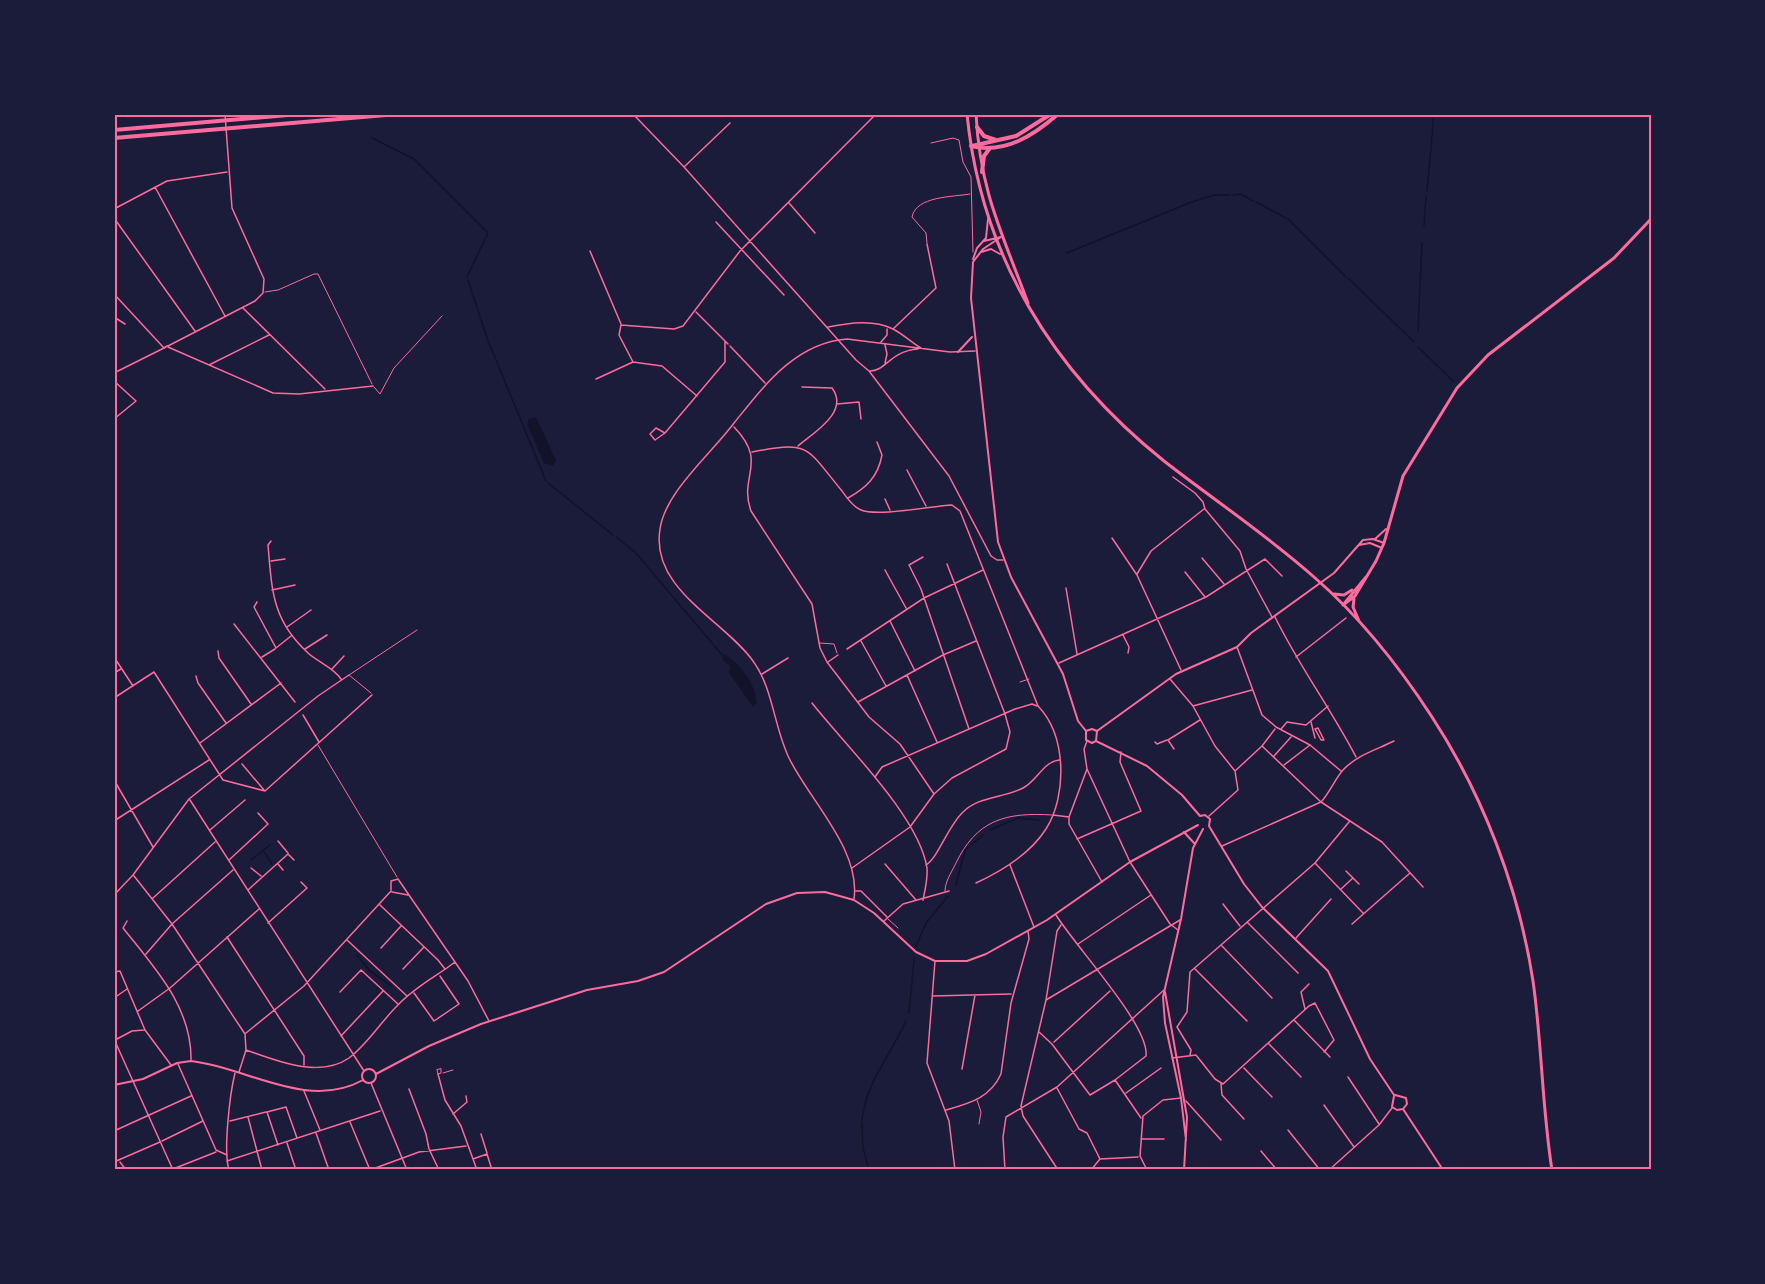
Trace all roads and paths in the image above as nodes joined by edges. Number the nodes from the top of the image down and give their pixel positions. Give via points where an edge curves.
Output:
1 (225, 114) edge
2 (299, 114) edge
3 (399, 114) edge
4 (633, 114) edge
5 (876, 114) edge
6 (968, 114) edge
7 (976, 114) edge
8 (1051, 114) edge
9 (1058, 114) edge
10 (730, 123) dead end
11 (976, 127) junction
12 (114, 130) edge
13 (114, 138) edge
14 (996, 140) junction
15 (931, 143) dead end
16 (971, 146) junction
17 (978, 146) junction
18 (990, 148) junction
19 (684, 166) junction
20 (228, 172) junction
21 (982, 172) junction
22 (155, 188) junction
23 (972, 193) junction
24 (788, 203) junction
25 (114, 209) edge
26 (114, 218) edge
27 (988, 219) junction
28 (1651, 219) edge
29 (716, 222) dead end
30 (815, 233) dead end
31 (1001, 237) junction
32 (995, 240) junction
33 (983, 241) junction
34 (750, 242) junction
35 (927, 244) joint
36 (590, 251) dead end
37 (740, 251) junction
38 (976, 253) junction
39 (1000, 254) junction
40 (263, 293) junction
41 (114, 294) edge
42 (784, 295) dead end
43 (1030, 307) junction
44 (243, 308) junction
45 (696, 311) junction
46 (225, 316) junction
47 (442, 316) dead end
48 (114, 317) edge
49 (125, 324) dead end
50 (621, 325) junction
51 (827, 327) junction
52 (887, 328) junction
53 (893, 328) junction
54 (196, 331) junction
55 (974, 334) junction
56 (270, 335) junction
57 (725, 341) junction
58 (879, 343) junction
59 (885, 344) junction
60 (165, 347) junction
61 (921, 349) junction
62 (975, 351) junction
63 (958, 352) junction
64 (633, 362) junction
65 (885, 363) junction
66 (208, 366) junction
67 (869, 371) junction
68 (114, 372) edge
69 (596, 379) dead end
70 (114, 381) edge
71 (765, 384) junction
72 (373, 386) junction
73 (802, 387) dead end
74 (326, 390) junction
75 (697, 396) junction
76 (836, 404) junction
77 (114, 419) edge
78 (861, 419) dead end
79 (733, 425) junction
80 (665, 433) junction
81 (877, 442) dead end
82 (797, 446) junction
83 (752, 452) junction
84 (907, 470) dead end
85 (1173, 477) dead end
86 (847, 498) junction
87 (885, 499) dead end
88 (927, 506) junction
89 (1205, 509) junction
90 (890, 510) junction
91 (1388, 527) junction
92 (1112, 538) dead end
93 (1374, 539) junction
94 (271, 541) dead end
95 (1384, 543) junction
96 (1359, 545) junction
97 (1382, 549) junction
98 (923, 557) dead end
99 (1202, 558) dead end
100 (285, 559) dead end
101 (1004, 560) junction
102 (270, 561) junction
103 (947, 564) dead end
104 (1246, 569) junction
105 (885, 570) dead end
106 (984, 570) junction
107 (1185, 572) dead end
108 (1137, 575) junction
109 (1282, 576) dead end
110 (1366, 577) junction
111 (955, 582) junction
112 (295, 585) dead end
113 (1224, 585) junction
114 (1355, 587) junction
115 (1066, 588) dead end
116 (272, 590) junction
117 (1331, 593) junction
118 (1355, 596) junction
119 (1206, 597) junction
120 (924, 598) junction
121 (257, 602) dead end
122 (1343, 605) junction
123 (907, 609) junction
124 (311, 610) dead end
125 (1274, 617) junction
126 (1346, 618) dead end
127 (1158, 619) junction
128 (889, 621) junction
129 (1360, 623) junction
130 (234, 624) dead end
131 (286, 627) junction
132 (417, 630) dead end
133 (1123, 634) junction
134 (292, 636) junction
135 (327, 636) dead end
136 (861, 641) junction
137 (976, 641) junction
138 (820, 643) junction
139 (1237, 647) junction
140 (276, 648) junction
141 (304, 649) junction
142 (847, 649) dead end
143 (218, 651) dead end
144 (1128, 652) dead end
145 (838, 655) joint
146 (1077, 655) junction
147 (344, 656) dead end
148 (944, 656) junction
149 (114, 657) edge
150 (261, 657) junction
151 (1296, 657) junction
152 (788, 658) dead end
153 (827, 662) junction
154 (1058, 663) junction
155 (122, 669) junction
156 (332, 670) junction
157 (915, 671) junction
158 (1182, 671) junction
159 (114, 673) edge
160 (761, 674) junction
161 (349, 675) junction
162 (907, 675) junction
163 (196, 676) dead end
164 (1170, 678) junction
165 (1029, 679) junction
166 (342, 680) junction
167 (1020, 682) dead end
168 (281, 683) junction
169 (134, 687) junction
170 (886, 687) junction
171 (1252, 690) junction
172 (372, 695) joint
173 (114, 698) edge
174 (295, 702) dead end
175 (857, 702) junction
176 (812, 703) dead end
177 (252, 705) junction
178 (1329, 705) junction
179 (1038, 706) junction
180 (1192, 706) junction
181 (1005, 714) junction
182 (303, 715) dead end
183 (1200, 720) junction
184 (1311, 722) junction
185 (227, 724) junction
186 (1276, 727) junction
187 (969, 729) junction
188 (1280, 730) junction
189 (1086, 731) junction
190 (1097, 731) junction
191 (1291, 736) junction
192 (1315, 738) dead end
193 (1168, 740) junction
194 (1087, 741) junction
195 (1096, 741) junction
196 (1394, 741) dead end
197 (937, 742) junction
198 (1155, 742) dead end
199 (319, 743) junction
200 (200, 744) junction
201 (1310, 745) junction
202 (1262, 746) junction
203 (1174, 749) dead end
204 (1121, 752) junction
205 (906, 755) junction
206 (1274, 756) junction
207 (1356, 757) junction
208 (210, 760) junction
209 (1060, 760) junction
210 (242, 764) dead end
211 (1283, 766) junction
212 (1087, 769) junction
213 (1235, 771) junction
214 (1341, 772) junction
215 (219, 774) junction
216 (875, 777) junction
217 (114, 780) edge
218 (265, 791) junction
219 (934, 794) junction
220 (189, 799) junction
221 (245, 800) dead end
222 (1321, 802) junction
223 (132, 810) junction
224 (258, 813) dead end
225 (1052, 815) junction
226 (1200, 816) junction
227 (1208, 816) junction
228 (1069, 817) junction
229 (114, 821) edge
230 (1112, 822) junction
231 (1349, 822) junction
232 (268, 824) junction
233 (1198, 825) junction
234 (1209, 826) junction
235 (910, 827) junction
236 (271, 828) dead end
237 (1203, 829) junction
238 (209, 830) junction
239 (1184, 832) junction
240 (1077, 839) junction
241 (216, 841) junction
242 (278, 842) dead end
243 (1194, 844) junction
244 (1222, 846) junction
245 (153, 848) junction
246 (288, 854) junction
247 (228, 860) junction
248 (294, 860) dead end
249 (1130, 862) junction
250 (1315, 863) junction
251 (278, 864) junction
252 (885, 864) dead end
253 (1010, 865) junction
254 (926, 866) junction
255 (250, 868) dead end
256 (852, 868) junction
257 (234, 869) junction
258 (283, 870) dead end
259 (1346, 871) dead end
260 (1410, 872) junction
261 (133, 875) junction
262 (262, 878) junction
263 (397, 878) junction
264 (1353, 878) junction
265 (301, 882) dead end
266 (1102, 882) junction
267 (976, 883) dead end
268 (1359, 884) dead end
269 (1423, 887) dead end
270 (307, 888) junction
271 (1341, 890) junction
272 (248, 891) junction
273 (392, 891) junction
274 (855, 891) junction
275 (945, 891) junction
276 (949, 891) dead end
277 (310, 892) dead end
278 (1152, 894) junction
279 (114, 895) edge
280 (408, 895) junction
281 (153, 898) junction
282 (1331, 899) dead end
283 (854, 900) junction
284 (923, 900) junction
285 (917, 901) junction
286 (379, 904) junction
287 (1223, 904) dead end
288 (1262, 907) junction
289 (259, 909) junction
290 (1364, 914) junction
291 (1056, 915) junction
292 (887, 917) junction
293 (1181, 919) junction
294 (127, 921) dead end
295 (884, 921) junction
296 (1247, 921) junction
297 (268, 923) junction
298 (172, 924) junction
299 (1170, 924) junction
300 (1352, 924) dead end
301 (402, 925) junction
302 (1062, 925) junction
303 (1034, 927) junction
304 (1241, 927) junction
305 (898, 928) dead end
306 (1178, 930) junction
307 (1028, 931) junction
308 (227, 937) junction
309 (1296, 938) junction
310 (346, 939) junction
311 (1077, 944) junction
312 (1221, 945) junction
313 (425, 946) junction
314 (381, 948) dead end
315 (145, 955) junction
316 (935, 960) junction
317 (455, 962) junction
318 (199, 963) junction
319 (1194, 968) junction
320 (403, 969) dead end
321 (445, 970) junction
322 (1096, 971) junction
323 (114, 972) edge
324 (1298, 973) dead end
325 (439, 974) junction
326 (306, 984) junction
327 (1309, 984) dead end
328 (170, 988) junction
329 (128, 989) junction
330 (1164, 989) junction
331 (383, 990) junction
332 (1110, 990) junction
333 (340, 992) dead end
334 (414, 992) junction
335 (975, 994) junction
336 (1013, 994) junction
337 (407, 996) junction
338 (931, 996) junction
339 (114, 998) edge
340 (1272, 998) dead end
341 (1046, 1000) junction
342 (398, 1004) junction
343 (1305, 1009) junction
344 (274, 1010) junction
345 (138, 1011) junction
346 (1133, 1019) junction
347 (1293, 1020) junction
348 (489, 1021) junction
349 (1247, 1021) dead end
350 (145, 1030) junction
351 (1039, 1032) junction
352 (245, 1034) junction
353 (340, 1036) junction
354 (114, 1040) edge
355 (1052, 1044) junction
356 (1268, 1044) junction
357 (246, 1050) junction
358 (1324, 1052) junction
359 (1190, 1054) junction
360 (352, 1055) junction
361 (1330, 1057) dead end
362 (1172, 1058) junction
363 (1176, 1058) junction
364 (191, 1061) junction
365 (177, 1064) junction
366 (172, 1066) junction
367 (303, 1066) junction
368 (1161, 1068) dead end
369 (1243, 1068) junction
370 (962, 1069) dead end
371 (453, 1070) dead end
372 (364, 1071) junction
373 (1074, 1072) junction
374 (237, 1073) junction
375 (376, 1074) junction
376 (439, 1074) joint
377 (1301, 1077) dead end
378 (1348, 1077) dead end
379 (363, 1080) junction
380 (1115, 1080) junction
381 (134, 1082) junction
382 (371, 1083) junction
383 (1221, 1083) junction
384 (114, 1085) edge
385 (1057, 1087) junction
386 (409, 1089) dead end
387 (304, 1091) junction
388 (1125, 1093) junction
389 (1394, 1095) junction
390 (192, 1096) junction
391 (466, 1096) dead end
392 (1272, 1097) dead end
393 (1181, 1098) junction
394 (977, 1100) junction
395 (1184, 1100) junction
396 (1324, 1105) dead end
397 (1021, 1106) junction
398 (1392, 1107) junction
399 (1403, 1109) junction
400 (946, 1110) junction
401 (380, 1111) junction
402 (267, 1112) junction
403 (453, 1114) junction
404 (149, 1115) junction
405 (248, 1117) junction
406 (1142, 1119) junction
407 (1244, 1119) dead end
408 (204, 1121) junction
409 (229, 1121) junction
410 (350, 1121) junction
411 (979, 1124) dead end
412 (1379, 1125) junction
413 (1288, 1130) dead end
414 (114, 1131) edge
415 (320, 1131) junction
416 (316, 1133) junction
417 (481, 1134) dead end
418 (1142, 1138) junction
419 (298, 1139) junction
420 (1164, 1139) dead end
421 (1186, 1140) junction
422 (1221, 1140) dead end
423 (161, 1141) junction
424 (287, 1143) junction
425 (278, 1146) junction
426 (467, 1146) junction
427 (1355, 1148) junction
428 (429, 1149) junction
429 (1261, 1151) dead end
430 (217, 1152) junction
431 (256, 1152) junction
432 (488, 1154) junction
433 (227, 1155) junction
434 (1140, 1156) junction
435 (401, 1158) junction
436 (472, 1159) junction
437 (1100, 1159) junction
438 (119, 1161) junction
439 (227, 1161) junction
440 (114, 1162) edge
441 (173, 1169) edge
442 (374, 1169) edge
443 (1147, 1169) edge
444 (126, 1170) edge
445 (229, 1170) edge
446 (262, 1170) edge
447 (296, 1170) edge
448 (329, 1170) edge
449 (370, 1170) edge
450 (407, 1170) edge
451 (439, 1170) edge
452 (477, 1170) edge
453 (492, 1170) edge
454 (955, 1170) edge
455 (1005, 1170) edge
456 (1058, 1170) edge
457 (1090, 1170) edge
458 (1162, 1170) edge
459 (1184, 1170) edge
460 (1277, 1170) edge
461 (1320, 1170) edge
462 (1329, 1170) edge
463 (1443, 1170) edge
464 (1552, 1170) edge

1 - 20 street
2 - 12 highway
3 - 13 highway
4 - 19 street
5 - 24 street
6 - 16 main road
7 - 11 main road
8 - 14 highway via 1022,134
9 - 18 highway via 1023,140
10 - 19 street
11 - 14 highway via 984,136
11 - 17 main road
14 - 17 highway
15 - 23 lane via 959,140
16 - 17 highway
16 - 27 main road
17 - 18 highway
17 - 21 main road
18 - 21 highway via 984,156
19 - 34 street
20 - 22 street via 179,177
20 - 40 street via 234,214 263,276
21 - 31 main road
22 - 25 street
22 - 46 street
23 - 35 lane via 926,202 914,210 912,217 926,233
23 - 38 lane
24 - 30 street
24 - 34 street
26 - 54 street
27 - 32 main road
27 - 33 street
28 - 91 main road via 1614,258 1496,348 1457,388 1403,476
29 - 37 street
31 - 32 street
31 - 43 main road
32 - 33 street
32 - 38 street
32 - 39 main road
33 - 38 street
34 - 37 street
34 - 51 street
35 - 53 street via 936,288
36 - 50 street
37 - 42 street
37 - 45 street
38 - 39 street via 991,249
38 - 55 street via 971,298
39 - 43 main road
40 - 44 street
40 - 72 lane via 318,274
41 - 60 street
43 - 117 main road via 1084,385 1130,432
44 - 46 street
44 - 56 street
45 - 50 street via 678,329
45 - 57 street
46 - 54 street
47 - 72 lane via 394,368 380,394
48 - 49 street
50 - 64 street via 619,334
51 - 52 street via 867,323
51 - 67 street
52 - 53 street
52 - 58 street via 887,335
53 - 61 street
54 - 60 street
55 - 62 street
55 - 63 street
56 - 66 street
56 - 74 street
57 - 71 street
57 - 75 street via 725,362
58 - 59 street
58 - 71 street via 856,340 823,344 798,357
59 - 61 street
59 - 65 street
60 - 66 street
60 - 68 street
61 - 63 street
61 - 65 street via 899,352
62 - 63 street
62 - 101 street via 993,508
64 - 69 street
64 - 75 street via 662,366
65 - 67 street
66 - 74 street via 273,393
67 - 101 street via 949,476 991,556
70 - 77 street via 136,401
71 - 79 street
72 - 74 street
73 - 76 street via 832,388
75 - 80 street
76 - 78 street via 859,402
76 - 82 street via 829,419
79 - 83 street
79 - 160 street via 668,505 659,544 672,579 740,645
80 - 80 street via 657,441 650,434 656,428
81 - 86 street via 882,455 874,477 864,489
82 - 83 street
82 - 86 street via 812,454
83 - 138 street via 749,506 812,604
84 - 88 street
85 - 89 street via 1195,493
86 - 90 street via 861,510
87 - 90 street
88 - 90 street
88 - 106 street via 952,505 960,511
89 - 104 street via 1221,529 1225,528
89 - 108 street via 1151,551
91 - 93 street
91 - 95 main road
92 - 108 street
93 - 95 street
93 - 96 street via 1363,540
94 - 102 street
95 - 97 main road
96 - 97 street via 1371,543
96 - 125 street via 1334,573
97 - 110 main road
98 - 120 street via 909,565
99 - 113 street
100 - 102 street
101 - 154 street
102 - 116 street
103 - 111 street
104 - 109 street via 1265,559
104 - 113 street
104 - 125 street
105 - 123 street
106 - 111 street
106 - 165 street
107 - 119 street
108 - 127 street
110 - 114 main road
110 - 118 main road
111 - 120 street
111 - 137 street
112 - 116 street
113 - 119 street
114 - 117 main road via 1344,595
114 - 122 main road
115 - 146 street
116 - 131 street
117 - 122 main road
118 - 122 main road
118 - 129 main road via 1353,607
119 - 127 street
120 - 123 street
120 - 148 street
121 - 140 street via 254,607
122 - 129 main road
123 - 128 street
124 - 131 street
125 - 139 street
125 - 151 street
126 - 151 street
127 - 133 street
127 - 158 street
128 - 136 street
128 - 157 street
129 - 464 main road via 1437,725 1486,818 1503,863 1520,920 1537,1013
130 - 150 street
131 - 134 street
132 - 161 lane
133 - 144 street
133 - 146 street
134 - 140 street
134 - 141 street
135 - 141 street
136 - 142 street
136 - 170 street
137 - 148 street
137 - 181 street
138 - 145 lane via 834,644
138 - 153 street
139 - 158 street
139 - 171 street
140 - 150 street
141 - 156 street
143 - 177 street
145 - 153 street
146 - 154 street
147 - 156 street
148 - 157 street
148 - 187 street
149 - 155 street
150 - 168 street
151 - 178 street
152 - 160 street
153 - 175 street
154 - 189 street via 1078,721
155 - 159 street
155 - 169 street
156 - 166 street
157 - 162 street
158 - 164 street
160 - 256 street via 789,758
161 - 166 street
161 - 172 lane
162 - 170 street
162 - 197 street
163 - 185 street
164 - 180 street
164 - 190 street
165 - 167 lane
165 - 179 street
166 - 215 street
168 - 174 street
168 - 177 street
169 - 173 street
169 - 200 street via 154,672
170 - 175 street
171 - 180 street
171 - 186 street via 1262,715
172 - 199 street
175 - 205 street via 896,739
176 - 216 street
177 - 185 street
178 - 184 street
178 - 207 street
179 - 181 street via 1032,704
179 - 209 street via 1051,727
180 - 183 street
181 - 187 street
181 - 219 street via 1010,732 1006,749 952,778
182 - 199 street
183 - 193 street
183 - 213 street
184 - 188 street via 1287,722
184 - 192 street
185 - 200 street
186 - 188 street
186 - 202 street
187 - 197 street
188 - 191 street
189 - 190 street
189 - 194 street
190 - 195 street
191 - 201 street
191 - 206 street
193 - 198 street
193 - 203 street
194 - 195 street
194 - 212 street
195 - 204 street
196 - 207 street
197 - 205 street
199 - 218 street
199 - 263 lane
200 - 208 street
201 - 211 street
201 - 214 street
202 - 206 street
202 - 213 street
204 - 226 street via 1147,766
204 - 230 street via 1120,762 1141,811
205 - 216 street via 882,767
205 - 219 street
206 - 211 street
207 - 214 street
208 - 215 street
208 - 223 street
209 - 225 street via 1060,781
209 - 254 street via 1048,764 1022,789 965,809
210 - 218 street
211 - 222 street
212 - 228 street
212 - 230 street
213 - 227 street via 1238,790
214 - 222 street
215 - 218 street via 226,782
215 - 220 street
216 - 235 street
217 - 223 street
219 - 235 street
220 - 238 street
220 - 245 street
221 - 238 street
222 - 231 street
222 - 244 street
223 - 229 street
223 - 245 street
224 - 232 street
225 - 228 street
225 - 253 street via 1041,835
225 - 275 lane via 1011,815 979,831 962,850
226 - 227 street
226 - 233 street
227 - 234 street
228 - 240 street
230 - 240 street
230 - 249 street
231 - 250 street
231 - 260 street via 1382,842
232 - 236 street
232 - 247 street
233 - 237 street
233 - 239 street
234 - 237 street
234 - 244 street
235 - 254 street
235 - 256 street
237 - 243 street
238 - 241 street
239 - 243 street
239 - 249 street
240 - 266 street
241 - 247 street
241 - 281 street
242 - 246 street
243 - 293 street
244 - 288 street
245 - 261 street
246 - 248 street
246 - 251 street
247 - 257 street
249 - 266 street
249 - 278 street
250 - 271 street
250 - 288 street
251 - 258 street
251 - 262 street
252 - 285 street
253 - 267 street
253 - 303 street
254 - 284 street
255 - 262 street
256 - 274 street
257 - 272 street
257 - 298 street
259 - 264 street
260 - 269 street
260 - 290 street
261 - 279 street
261 - 281 street
262 - 272 street
263 - 273 street via 390,883
263 - 280 street
264 - 268 street
264 - 271 street
265 - 270 street
266 - 291 street
270 - 277 street
270 - 297 street
271 - 290 street
272 - 289 street
273 - 280 street
273 - 286 street
274 - 283 street
274 - 292 street via 861,891
275 - 276 street
275 - 284 street
278 - 299 street
278 - 311 street
280 - 317 street
281 - 298 street
282 - 309 street
283 - 295 street
283 - 348 street via 819,892 785,896 760,908 664,972 586,990
284 - 285 street
285 - 292 street via 899,906
286 - 301 street
286 - 310 street
287 - 304 street
288 - 296 street
288 - 309 street
289 - 297 street
289 - 308 street
290 - 300 street
291 - 302 street
291 - 303 street
292 - 295 street
292 - 305 lane
293 - 299 street
293 - 306 street
294 - 315 street via 123,928
295 - 316 street via 916,952
296 - 304 street
296 - 324 street
297 - 326 street
298 - 315 street
298 - 318 street
299 - 306 street
299 - 322 street
301 - 313 street
301 - 314 street
302 - 311 street
302 - 341 street via 1056,931
303 - 307 street
304 - 312 street
306 - 330 street
307 - 316 street via 967,961
307 - 336 street
308 - 318 street
308 - 344 street
309 - 389 street via 1333,977 1370,1059
310 - 326 street
310 - 337 street
311 - 322 street
312 - 319 street
312 - 340 street
313 - 320 street
313 - 321 street
315 - 328 street
316 - 338 street
317 - 321 street
317 - 348 street
318 - 328 street
318 - 352 street
319 - 349 street
319 - 359 street via 1188,980 1187,1012 1176,1027
321 - 325 street
322 - 332 street
322 - 341 street
323 - 329 street via 120,971
325 - 334 street
325 - 334 street via 459,1004 434,1022
326 - 344 street
326 - 353 street
327 - 343 street via 1301,992
328 - 345 street
328 - 364 street via 189,1031
329 - 339 street
329 - 345 street
330 - 346 street
330 - 362 street
330 - 363 street
331 - 333 street via 361,970
331 - 342 street
331 - 353 street
332 - 346 street
332 - 355 street
334 - 337 street
335 - 336 street
335 - 338 street
335 - 370 street
336 - 394 street via 1000,1074 991,1090
337 - 342 street
338 - 400 street via 927,1063
341 - 351 street
342 - 360 street
343 - 347 street
343 - 358 street via 1317,1005 1333,1037 1334,1042
344 - 352 street
344 - 367 street via 304,1056
345 - 350 street
346 - 373 street
346 - 380 street via 1144,1038 1146,1056
347 - 356 street
347 - 358 street
348 - 375 street
350 - 354 street via 132,1031
350 - 366 street
351 - 355 street
351 - 397 street
352 - 357 street
353 - 360 street
354 - 381 street
355 - 373 street
356 - 369 street
356 - 377 street
357 - 367 street
357 - 374 street
358 - 361 street
359 - 363 street
359 - 383 street via 1196,1055
360 - 367 street via 335,1063
360 - 372 street
362 - 363 street
362 - 393 street
363 - 395 street
364 - 365 street
364 - 374 street
365 - 366 street
365 - 390 street
366 - 381 street
368 - 388 street
369 - 383 street
369 - 392 street
371 - 376 lane
372 - 375 street
372 - 379 street
373 - 380 street via 1090,1095
373 - 385 street
374 - 387 street
374 - 409 street via 229,1098
375 - 382 street
376 - 403 street
378 - 412 street
379 - 382 street
379 - 387 street via 333,1090
380 - 388 street
381 - 384 street
381 - 404 street
382 - 401 street
383 - 407 street via 1222,1095
385 - 397 street
385 - 437 street
386 - 428 street
387 - 415 street
388 - 406 street
389 - 398 street
389 - 399 street via 1406,1098
390 - 404 street
390 - 408 street
391 - 403 street via 467,1102
393 - 395 street
393 - 406 street via 1163,1100
393 - 421 street
394 - 400 street
394 - 411 lane
395 - 421 street
395 - 422 street
396 - 427 street
397 - 455 street via 1004,1121
397 - 456 street via 1023,1116
398 - 399 street
398 - 412 street
399 - 463 street
400 - 454 street
401 - 410 street
401 - 435 street
402 - 405 street
402 - 419 street via 286,1107
402 - 425 street
403 - 426 street
404 - 414 street
404 - 423 street
405 - 409 street
405 - 431 street
406 - 418 street
408 - 423 street
408 - 430 street
409 - 433 street
410 - 415 street
410 - 449 street
412 - 427 street
413 - 461 street
415 - 416 street
416 - 419 street
416 - 448 street
417 - 432 street
418 - 420 street
418 - 434 street
419 - 424 street
421 - 459 street
423 - 438 street
423 - 441 street
424 - 425 street
424 - 447 street
425 - 431 street
426 - 428 street
426 - 436 street
427 - 462 street
428 - 435 street
428 - 451 street
429 - 460 street
430 - 433 street
430 - 441 street
431 - 439 street
431 - 446 street
432 - 436 street
432 - 453 street
433 - 439 street
434 - 437 street
434 - 443 street
435 - 442 street
435 - 450 street
436 - 452 street
437 - 457 street
438 - 440 street
438 - 444 street
439 - 445 street
442 - 449 street
443 - 458 street

